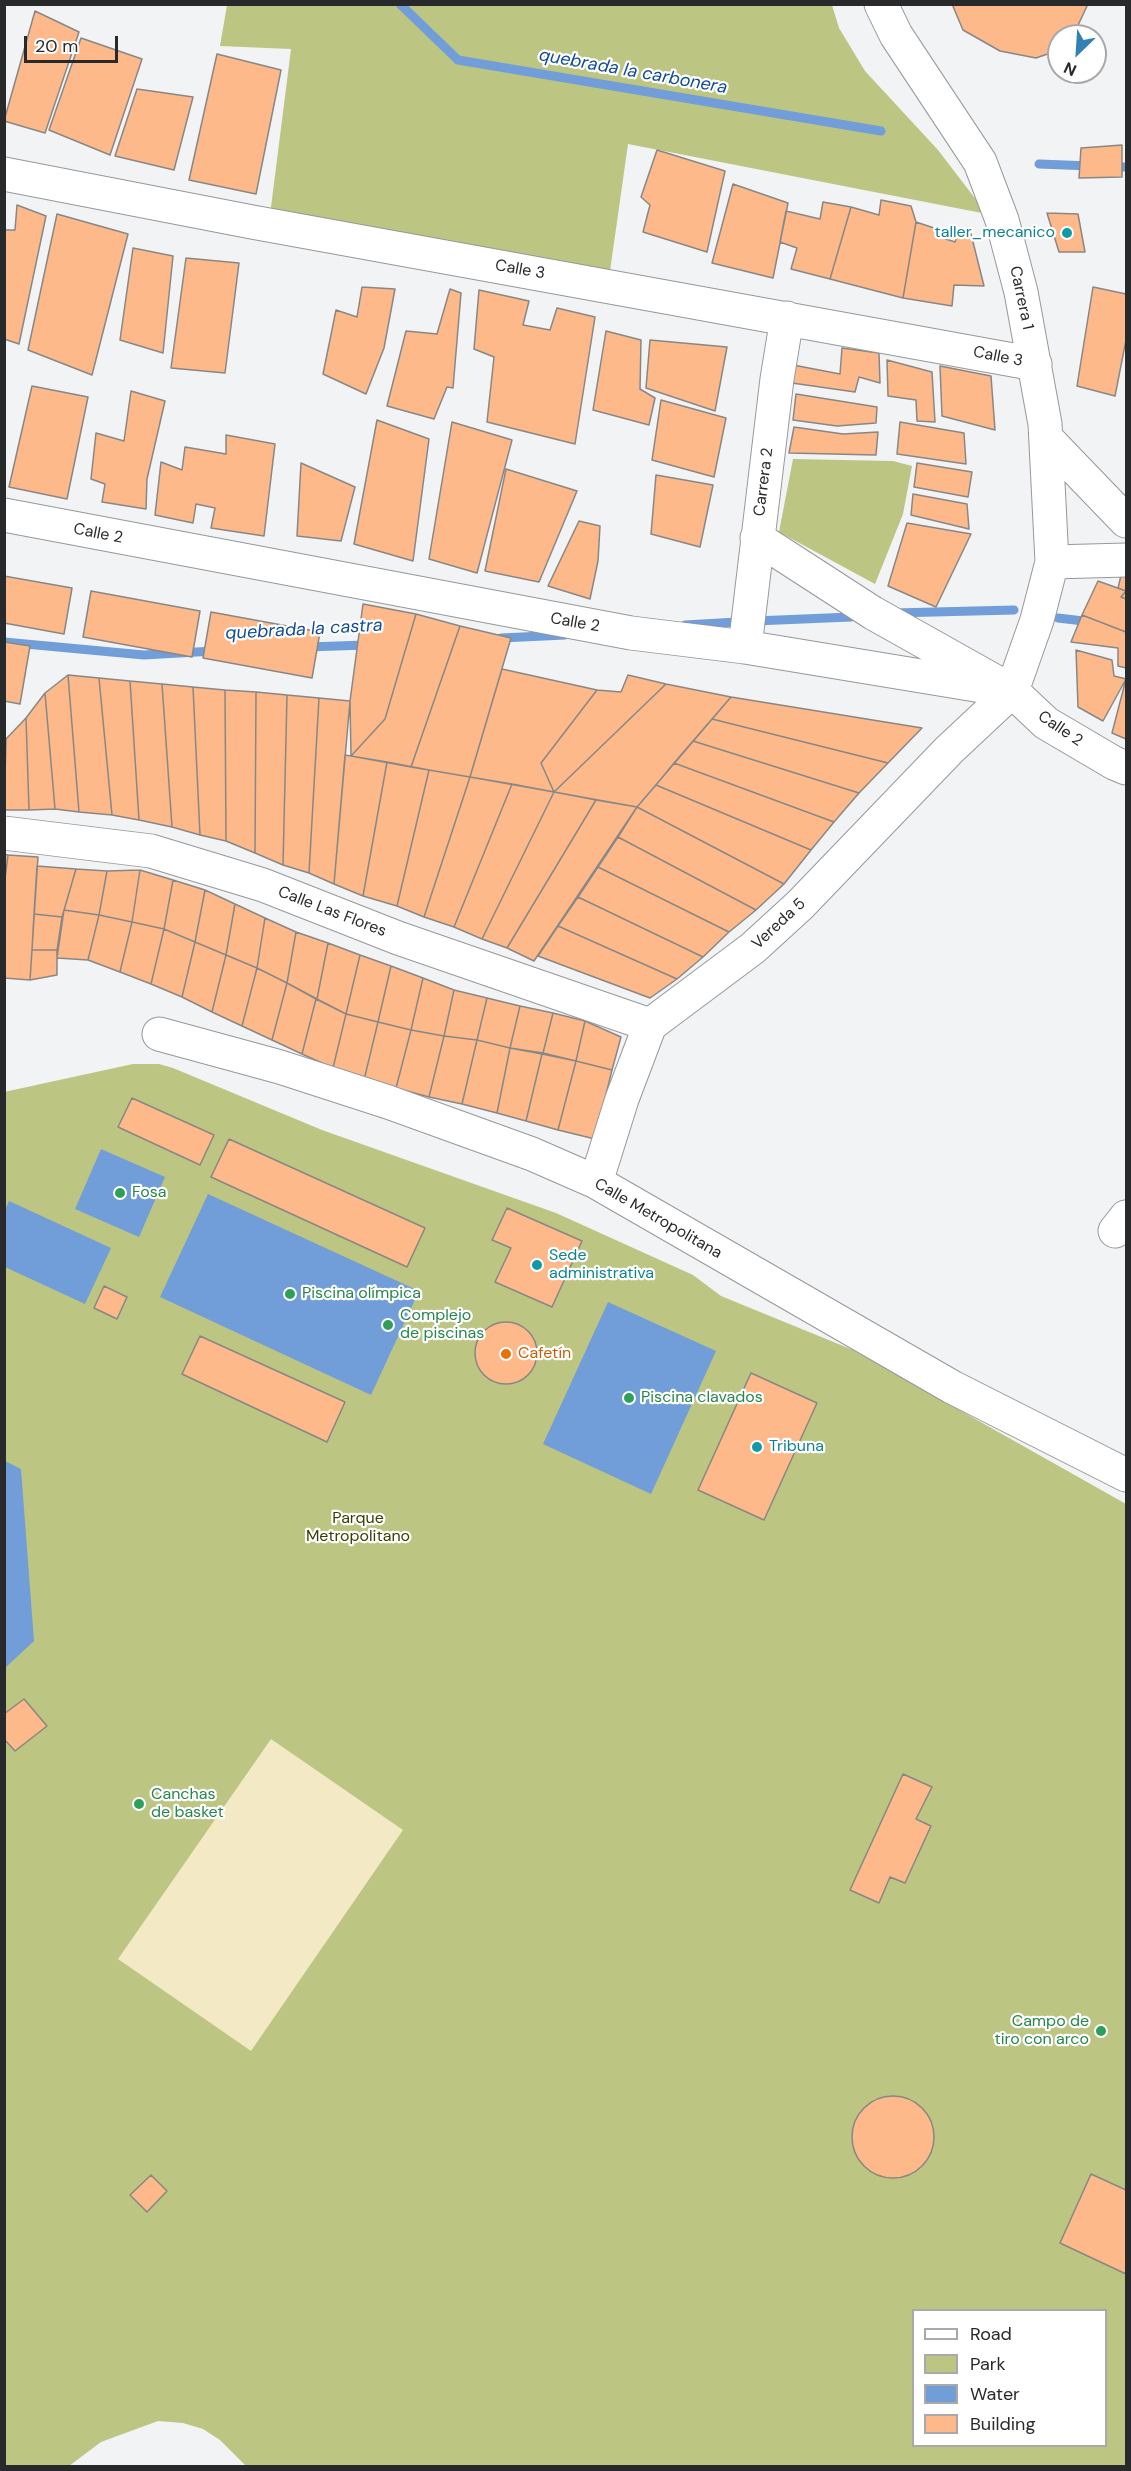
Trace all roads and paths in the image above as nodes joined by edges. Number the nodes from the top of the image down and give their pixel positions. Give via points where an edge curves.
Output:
1 (881, 4) edge
2 (4, 174) edge
3 (787, 318) junction
4 (1035, 364) junction
5 (1046, 438) junction
6 (4, 515) edge
7 (1126, 521) edge
8 (757, 538) junction
9 (1126, 560) edge
10 (1052, 562) junction
11 (745, 647) junction
12 (1012, 691) junction
13 (1126, 768) edge
14 (4, 833) edge
15 (650, 1025) junction
16 (159, 1034) dead end
17 (596, 1182) junction
18 (1126, 1475) edge

1 - 4 street, Carrera 1 via 896,35 980,162 1002,220 1022,292
2 - 3 street, Calle 3
3 - 4 street, Calle 3
3 - 8 street, Carrera 2
4 - 5 street, Carrera 1
5 - 7 street
5 - 10 street, Carrera 1
6 - 11 street, Calle 2 via 631,633
8 - 11 street, Carrera 2
8 - 12 street via 873,613
9 - 10 street
10 - 12 street, Carrera 1
11 - 12 street, Calle 2
12 - 13 street, Calle 2 via 1046,723
12 - 15 street, Vereda 5 via 949,750 800,905 753,948
14 - 15 street, Calle Las Flores via 151,851 263,885
15 - 17 street
16 - 17 street, Calle Metropolitana via 388,1102 532,1154
17 - 18 street, Calle Metropolitana via 952,1387

